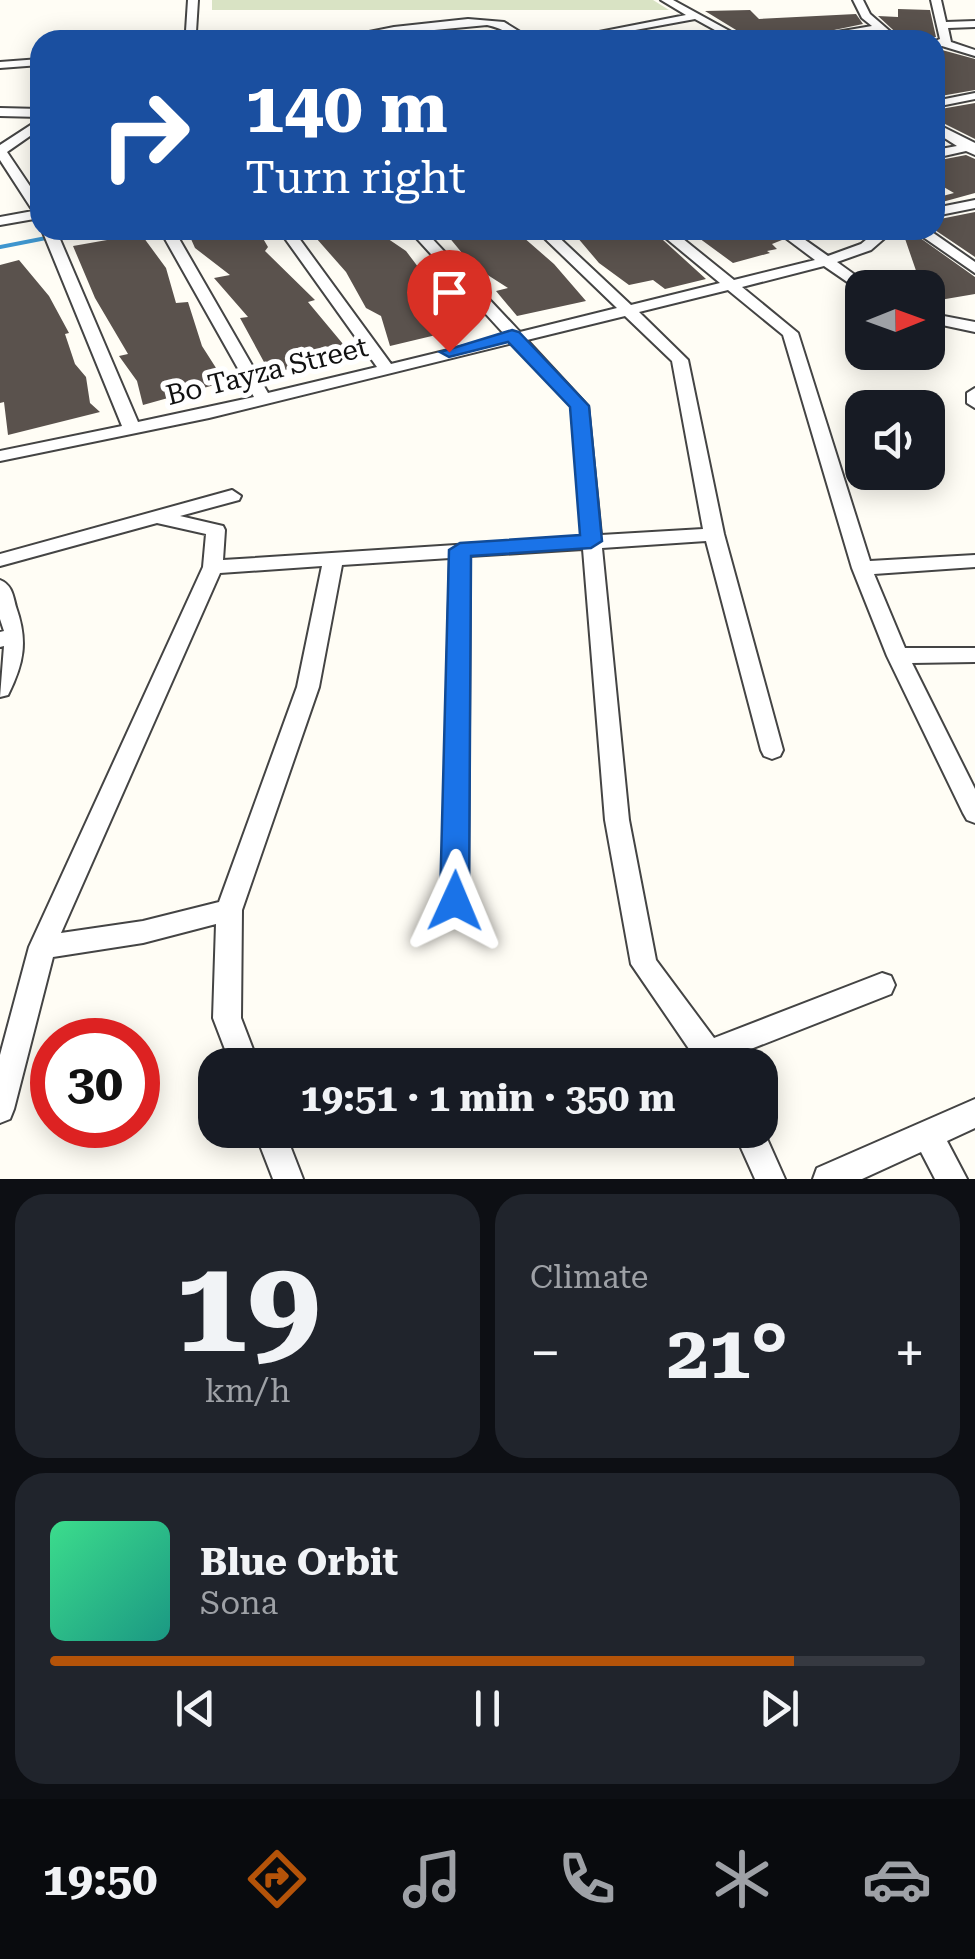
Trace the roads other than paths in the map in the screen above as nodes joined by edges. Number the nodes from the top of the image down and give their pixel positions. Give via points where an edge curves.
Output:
1 (192, 0) edge
2 (666, 0) edge
3 (858, 0) edge
4 (936, 0) edge
5 (698, 16) junction
6 (975, 24) edge
7 (942, 26) junction
8 (878, 28) junction
9 (191, 30) edge
10 (388, 30) edge
11 (512, 30) edge
12 (619, 30) edge
13 (723, 30) edge
14 (864, 30) edge
15 (881, 30) edge
16 (942, 30) edge
17 (945, 45) edge
18 (975, 54) edge
19 (30, 63) edge
20 (0, 65) edge
21 (975, 96) edge
22 (945, 102) edge
23 (0, 112) edge
24 (30, 114) edge
25 (30, 129) edge
26 (945, 133) edge
27 (973, 148) edge
28 (0, 150) edge
29 (945, 152) edge
30 (30, 196) edge
31 (975, 204) edge
32 (945, 210) edge
33 (30, 214) edge
34 (0, 221) edge
35 (53, 240) edge
36 (173, 240) edge
37 (293, 240) edge
38 (425, 240) edge
39 (555, 240) edge
40 (676, 240) edge
41 (795, 240) edge
42 (875, 240) edge
43 (934, 240) edge
44 (824, 262) junction
45 (975, 269) edge
46 (845, 276) edge
47 (733, 284) junction
48 (627, 309) junction
49 (945, 321) edge
50 (975, 327) edge
51 (512, 336) junction
52 (386, 368) junction
53 (975, 393) edge
54 (262, 399) junction
55 (975, 403) edge
56 (132, 428) junction
57 (0, 456) edge
58 (232, 496) dead end
59 (157, 517) junction
60 (714, 534) junction
61 (591, 541) junction
62 (460, 550) junction
63 (334, 557) junction
64 (0, 560) edge
65 (975, 561) edge
66 (213, 567) junction
67 (862, 568) junction
68 (0, 587) edge
69 (7, 637) edge
70 (975, 654) edge
71 (898, 656) junction
72 (0, 689) edge
73 (772, 750) dead end
74 (968, 787) edge
75 (975, 813) edge
76 (455, 901) dead end
77 (229, 910) junction
78 (42, 947) junction
79 (882, 984) dead end
80 (8, 1039) edge
81 (238, 1048) edge
82 (707, 1048) edge
83 (737, 1048) edge
84 (0, 1109) edge
85 (975, 1113) edge
86 (927, 1134) junction
87 (277, 1148) edge
88 (756, 1148) edge
89 (288, 1179) edge
90 (770, 1179) edge
91 (828, 1179) edge
92 (952, 1179) edge

1 - 9 street
2 - 5 street
3 - 8 street
4 - 7 street
5 - 12 street
5 - 13 street
6 - 7 street
7 - 16 street
8 - 14 street
8 - 15 street
10 - 11 street via 481,23
17 - 18 street
19 - 20 street
21 - 22 street
23 - 24 street
25 - 28 street
26 - 27 street
27 - 29 street
28 - 30 street
31 - 32 street
33 - 34 street
35 - 56 street
36 - 54 street
37 - 52 street
38 - 51 street
39 - 48 street
40 - 47 street
41 - 44 street
42 - 44 street, Bo Tayza Street
43 - 45 street
44 - 46 street
44 - 47 street, Bo Tayza Street
47 - 48 street, Bo Tayza Street
47 - 67 street via 790,332
48 - 51 street, Bo Tayza Street
48 - 60 street via 680,360
49 - 50 street
51 - 52 street, Bo Tayza Street
51 - 61 street via 580,406
52 - 54 street, Bo Tayza Street
53 - 55 street
54 - 56 street, Bo Tayza Street
56 - 57 street, Bo Tayza Street
58 - 59 street
59 - 64 street
59 - 66 street via 216,530
60 - 61 street
60 - 73 street
61 - 62 street
61 - 82 street via 617,820 644,964
62 - 63 street
62 - 76 street
63 - 66 street
63 - 77 street via 308,687
65 - 67 street
66 - 78 street
67 - 71 street
68 - 69 street via 10,609
69 - 72 street via 13,658
70 - 71 street
71 - 74 street
74 - 75 street
77 - 78 street
77 - 81 street via 227,1018
78 - 80 street
79 - 83 street
80 - 84 street
85 - 86 street
86 - 91 street
86 - 92 street
87 - 89 street
88 - 90 street

